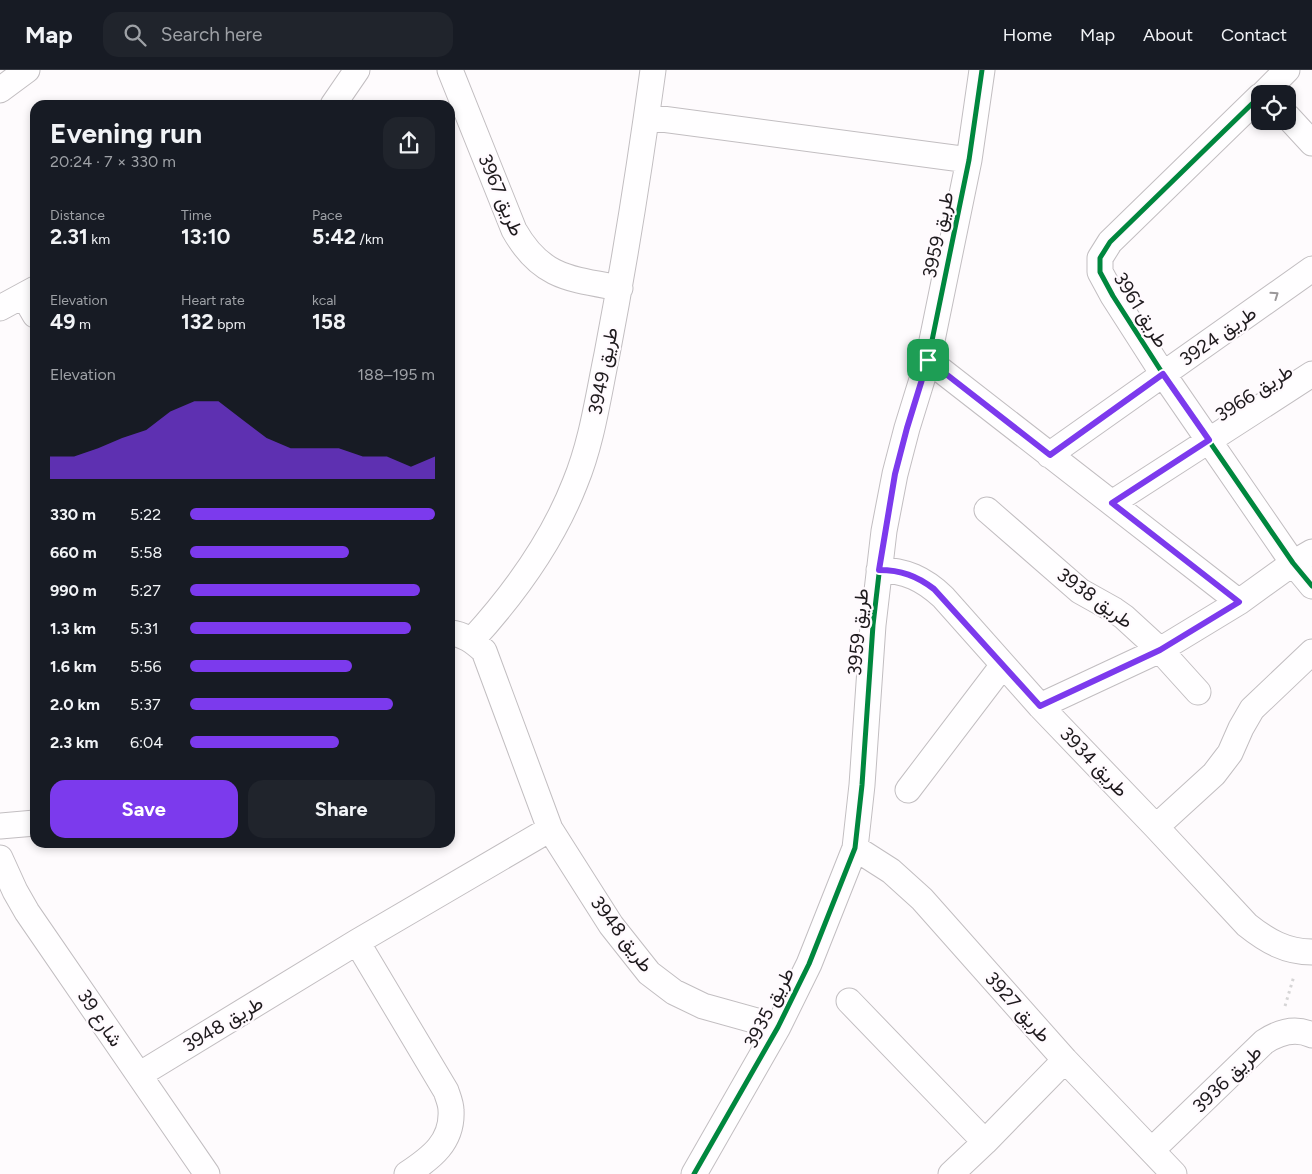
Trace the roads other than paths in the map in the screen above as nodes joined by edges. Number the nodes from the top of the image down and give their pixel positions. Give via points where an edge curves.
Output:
1 (27, 70) edge
2 (357, 70) edge
3 (450, 70) edge
4 (653, 70) edge
5 (982, 70) edge
6 (1287, 70) edge
7 (1272, 85) edge
8 (0, 90) edge
9 (336, 100) edge
10 (1251, 106) edge
11 (646, 117) junction
12 (1296, 126) edge
13 (1312, 143) edge
14 (969, 160) junction
15 (1312, 269) edge
16 (620, 288) junction
17 (928, 360) junction
18 (1163, 374) junction
19 (1312, 374) edge
20 (1209, 440) junction
21 (1050, 455) junction
22 (1112, 503) junction
23 (987, 510) dead end
24 (1302, 558) edge
25 (879, 570) junction
26 (1312, 586) edge
27 (1239, 602) junction
28 (461, 637) edge
29 (1160, 650) junction
30 (1312, 652) edge
31 (1003, 665) junction
32 (1198, 692) dead end
33 (1040, 706) junction
34 (908, 790) dead end
35 (30, 823) edge
36 (0, 826) edge
37 (1156, 827) junction
38 (550, 829) junction
39 (855, 848) junction
40 (0, 858) edge
41 (357, 942) junction
42 (1307, 952) edge
43 (849, 1001) dead end
44 (778, 1027) junction
45 (1312, 1036) edge
46 (1065, 1060) junction
47 (140, 1076) junction
48 (985, 1142) junction
49 (1152, 1150) junction
50 (207, 1174) edge
51 (407, 1174) edge
52 (694, 1174) edge
53 (951, 1174) edge
54 (1174, 1174) edge

1 - 8 street
2 - 9 street
3 - 16 street, طريق 3967 via 521,244 544,266 558,274
4 - 11 street, طريق 3949
5 - 14 street, طريق 3959
6 - 7 street, طريق 3961
10 - 18 street, طريق 3961 via 1110,242 1100,258 1100,272 1113,296
11 - 14 street
11 - 16 street, طريق 3949
12 - 13 street
14 - 17 street, طريق 3959
18 -> 15 street, طريق 3924
16 - 28 street, طريق 3949 via 588,447 576,483 542,550 515,590
17 - 21 street
17 - 25 street, طريق 3959 via 895,474
18 - 20 street, طريق 3961
18 - 21 street, طريق 3924
19 - 20 street, طريق 3966
20 - 22 street, طريق 3966
20 - 24 street, طريق 3961
21 - 22 street
22 - 27 street
23 - 29 street, طريق 3938 via 1080,592 1119,614
24 - 26 street, طريق 3961
24 - 27 street
25 - 31 street, طريق 3934 via 903,572 930,585
25 - 39 street, طريق 3959
27 - 29 street
28 - 38 street, طريق 3948 via 484,651
29 - 32 street, طريق 3938
29 - 33 street
30 - 37 street via 1252,709 1230,753 1214,774
31 - 33 street, طريق 3934
31 - 34 street
33 - 37 street, طريق 3934
35 - 36 street
37 - 42 street, طريق 3934 via 1246,926 1276,945
38 - 41 street, طريق 3948
38 - 44 street, طريق 3948 via 611,925 649,973 674,992 703,1006
39 - 44 street, طريق 3935 via 809,964
39 - 46 street, طريق 3927 via 891,871 922,899
40 - 47 street, شارع 39 via 27,912
41 - 47 street, طريق 3948
41 - 51 street via 446,1091 451,1109 444,1143 428,1160
43 - 48 street
44 - 52 street, طريق 3935
45 - 49 street, طريق 3936 via 1296,1031 1284,1032 1264,1042
46 - 48 street
46 - 49 street, طريق 3927
47 - 50 street, شارع 39
48 - 53 street
49 - 54 street, طريق 3927

